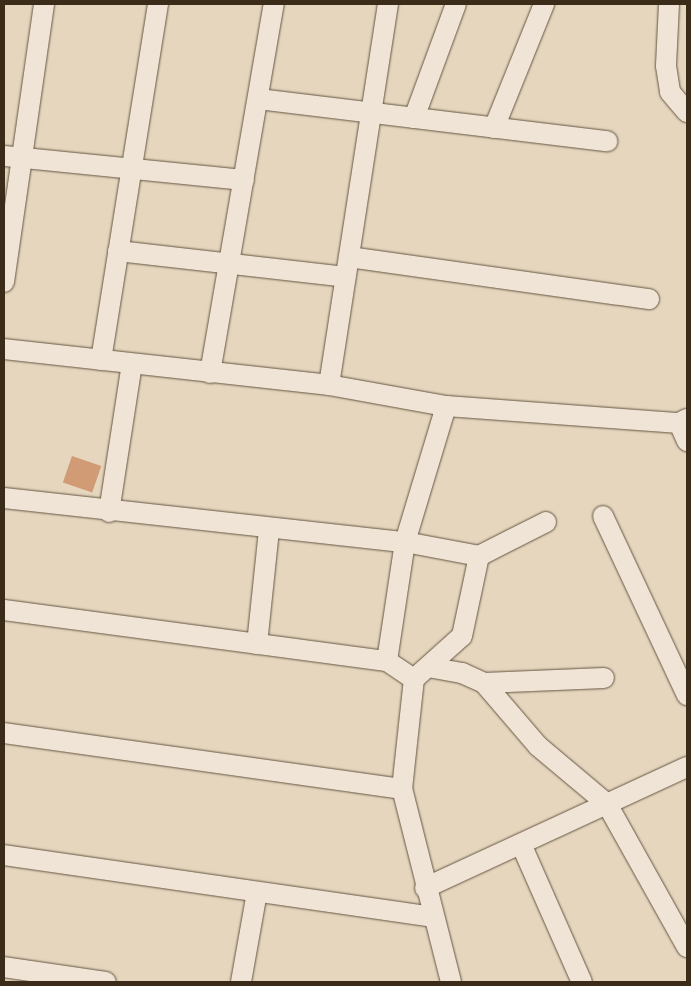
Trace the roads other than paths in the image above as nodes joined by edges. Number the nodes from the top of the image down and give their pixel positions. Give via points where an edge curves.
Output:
1 (44, 4) edge
2 (158, 4) edge
3 (274, 4) edge
4 (388, 4) edge
5 (456, 4) edge
6 (544, 4) edge
7 (669, 4) edge
8 (258, 99) junction
9 (687, 112) edge
10 (371, 113) junction
11 (414, 118) junction
12 (494, 128) junction
13 (607, 141) dead end
14 (13, 156) edge
15 (132, 167) junction
16 (244, 180) junction
17 (7, 236) edge
18 (118, 251) junction
19 (349, 257) junction
20 (229, 264) junction
21 (346, 277) junction
22 (4, 282) edge
23 (649, 299) dead end
24 (4, 349) edge
25 (100, 360) junction
26 (132, 364) junction
27 (210, 372) junction
28 (329, 385) junction
29 (446, 406) junction
30 (683, 421) edge
31 (687, 441) edge
32 (4, 498) edge
33 (109, 512) junction
34 (603, 516) dead end
35 (546, 522) dead end
36 (269, 529) junction
37 (405, 542) junction
38 (479, 556) junction
39 (4, 610) edge
40 (462, 636) junction
41 (257, 644) junction
42 (387, 661) junction
43 (421, 673) junction
44 (462, 673) junction
45 (604, 678) dead end
46 (484, 683) junction
47 (687, 695) edge
48 (4, 733) edge
49 (687, 767) edge
50 (402, 789) junction
51 (606, 804) junction
52 (521, 844) junction
53 (4, 855) edge
54 (426, 888) junction
55 (257, 892) junction
56 (432, 917) junction
57 (687, 947) edge
58 (4, 968) edge
59 (106, 982) edge
60 (241, 982) edge
61 (451, 982) edge
62 (582, 982) edge

1 - 14 street
2 - 15 street
3 - 8 street
4 - 10 street
5 - 11 street
6 - 12 street
7 - 9 street via 666,66 670,92
8 - 10 street
8 - 16 street
10 - 11 street
10 - 19 street
11 - 12 street
12 - 13 street
14 - 15 street
14 - 17 street
15 - 16 street
15 - 18 street
16 - 20 street
17 - 22 street
18 - 20 street
18 - 25 street
19 - 21 street
19 - 23 street
20 - 21 street
20 - 27 street
21 - 28 street
24 - 25 street
25 - 26 street
26 - 27 street
26 - 33 street
27 - 28 street
28 - 29 street
29 - 30 street
29 - 37 street
30 - 31 street
32 - 33 street
33 - 36 street
34 - 47 street
35 - 38 street
36 - 37 street
36 - 41 street
37 - 38 street
37 - 42 street
38 - 40 street
39 - 41 street
40 - 43 street
40 - 44 street
41 - 42 street
42 - 43 street
43 - 44 street
43 - 50 street
44 - 46 street
45 - 46 street
46 - 51 street via 538,746
48 - 50 street
49 - 51 street
50 - 54 street
51 - 52 street
51 - 57 street
52 - 54 street
52 - 62 street
53 - 55 street
54 - 56 street
55 - 56 street
55 - 60 street
56 - 61 street
58 - 59 street

